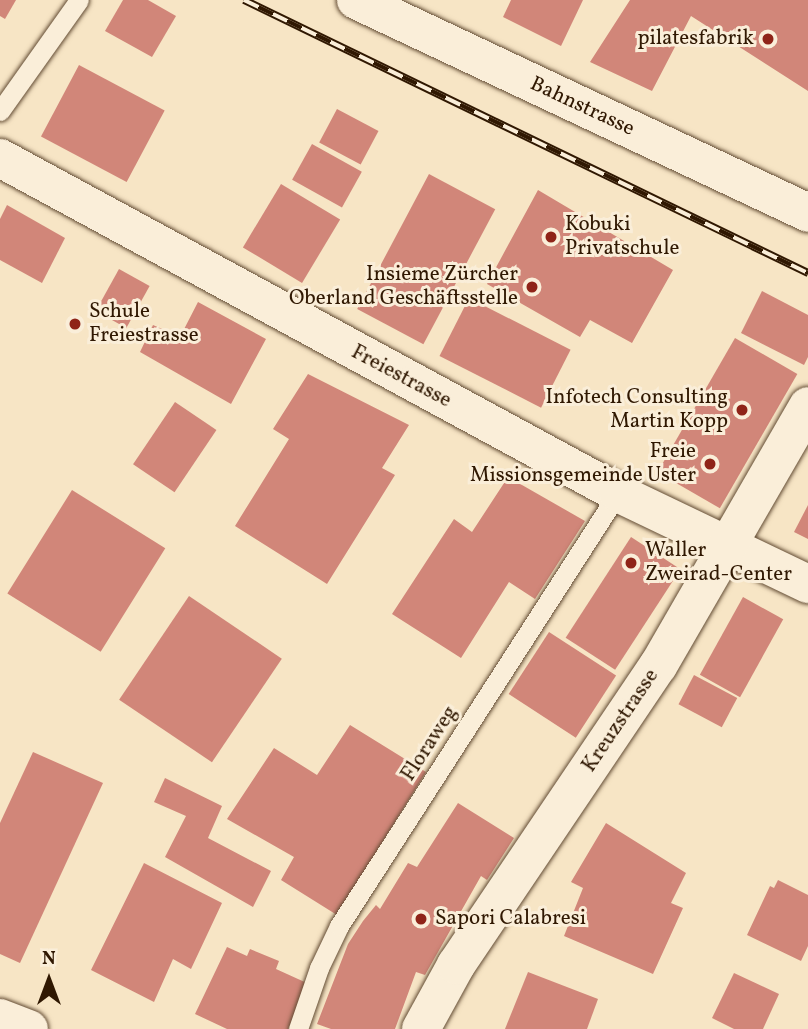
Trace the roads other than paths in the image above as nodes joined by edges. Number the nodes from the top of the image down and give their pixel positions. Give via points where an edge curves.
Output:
1 (79, 0) edge
2 (356, 0) edge
3 (0, 111) edge
4 (0, 158) edge
5 (808, 213) edge
6 (808, 407) edge
7 (618, 493) junction
8 (724, 546) junction
9 (808, 584) edge
10 (0, 1018) edge
11 (29, 1029) edge
12 (298, 1029) edge
13 (421, 1029) edge

1 - 3 lane
2 - 5 street, Bahnstrasse
4 - 7 street, Freiestrasse
6 - 8 street, Kreuzstrasse
7 - 8 street, Freiestrasse
7 - 12 lane, Floraweg via 340,926 319,968
8 - 9 street, Freiestrasse
8 - 13 street, Kreuzstrasse via 658,666 456,965
10 - 11 street

